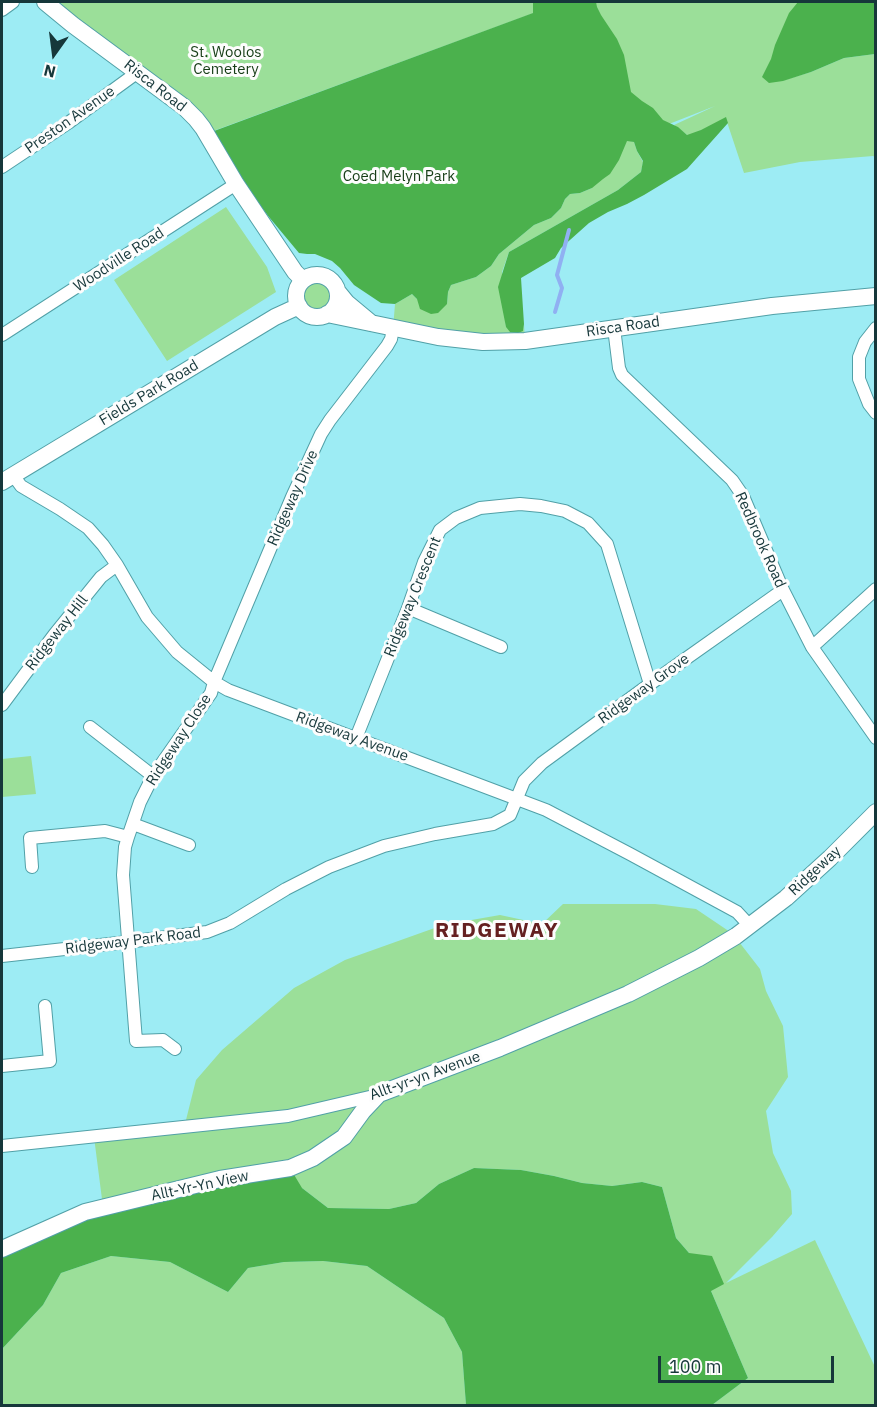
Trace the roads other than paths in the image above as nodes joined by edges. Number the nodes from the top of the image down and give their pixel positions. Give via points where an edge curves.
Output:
1 (14, 2) edge
2 (45, 2) edge
3 (2, 10) edge
4 (138, 72) junction
5 (2, 166) edge
6 (236, 184) junction
7 (303, 280) junction
8 (338, 292) junction
9 (876, 296) edge
10 (298, 306) junction
11 (327, 314) junction
12 (371, 323) junction
13 (393, 328) junction
14 (614, 328) junction
15 (876, 328) edge
16 (2, 335) edge
17 (876, 412) edge
18 (7, 479) edge
19 (117, 565) junction
20 (876, 589) edge
21 (783, 590) junction
22 (408, 609) junction
23 (501, 647) dead end
24 (812, 647) junction
25 (214, 682) junction
26 (650, 684) junction
27 (4, 697) edge
28 (90, 727) dead end
29 (356, 738) junction
30 (876, 738) edge
31 (153, 776) junction
32 (517, 798) junction
33 (876, 812) edge
34 (133, 824) junction
35 (128, 837) junction
36 (189, 845) dead end
37 (32, 867) dead end
38 (750, 926) junction
39 (127, 942) junction
40 (2, 956) edge
41 (45, 1006) dead end
42 (175, 1049) dead end
43 (2, 1066) edge
44 (379, 1094) junction
45 (2, 1146) edge
46 (2, 1249) edge

1 - 3 street
2 - 4 main road, Risca Road
4 - 5 street, Preston Avenue
4 - 6 main road, Risca Road via 196,119
6 - 7 main road, Risca Road
6 - 16 street, Woodville Road
7 - 8 main road via 325,276
7 - 10 main road via 297,288
8 - 11 main road via 336,306
8 - 12 main road, Risca Road
9 - 14 main road, Risca Road
10 - 11 main road via 310,316
10 - 18 main road, Fields Park Road
11 - 12 main road, Risca Road
12 - 13 main road, Risca Road
13 - 14 main road, Risca Road via 483,342 525,341
13 - 25 street, Ridgeway Drive via 387,346 321,434
14 - 21 street, Redbrook Road via 622,375 738,488
15 - 17 street via 859,357 859,379
18 - 19 street, Ridgeway Avenue via 88,528
19 - 25 street, Ridgeway Avenue via 147,617 177,652
19 - 27 street, Ridgeway Hill via 101,577
20 - 24 street
21 - 24 street, Redbrook Road
21 - 26 street, Ridgeway Grove
22 - 23 street
22 - 26 street, Ridgeway Crescent via 440,530 456,518 480,508 520,504 565,511 588,523 607,544
22 - 29 street, Ridgeway Crescent
24 - 30 street, Redbrook Road
25 - 29 street, Ridgeway Avenue
25 - 31 street, Ridgeway Close via 211,693
26 - 32 street, Ridgeway Grove via 542,763 524,781
28 - 31 street
29 - 32 street, Ridgeway Avenue
31 - 34 street, Ridgeway Close
32 - 38 street, Ridgeway Avenue via 717,901 737,912
32 - 39 street, Ridgeway Park Road via 510,816 493,824 384,846 328,867 207,932
33 - 38 main road, Ridgeway via 786,898
34 - 35 street, Ridgeway Close
34 - 36 street
35 - 37 street via 105,831 30,838
35 - 39 street, Ridgeway Close via 123,875
38 - 44 main road, Allt-yr-yn Avenue via 699,958 628,994
39 - 40 street, Ridgeway Park Road
39 - 42 street, Ridgeway Close via 136,1041 164,1041
41 - 43 street via 50,1061
44 - 45 street, Allt-yr-yn Avenue via 288,1116
44 - 46 main road, Allt-Yr-Yn View via 344,1137 290,1168 220,1179 85,1212

